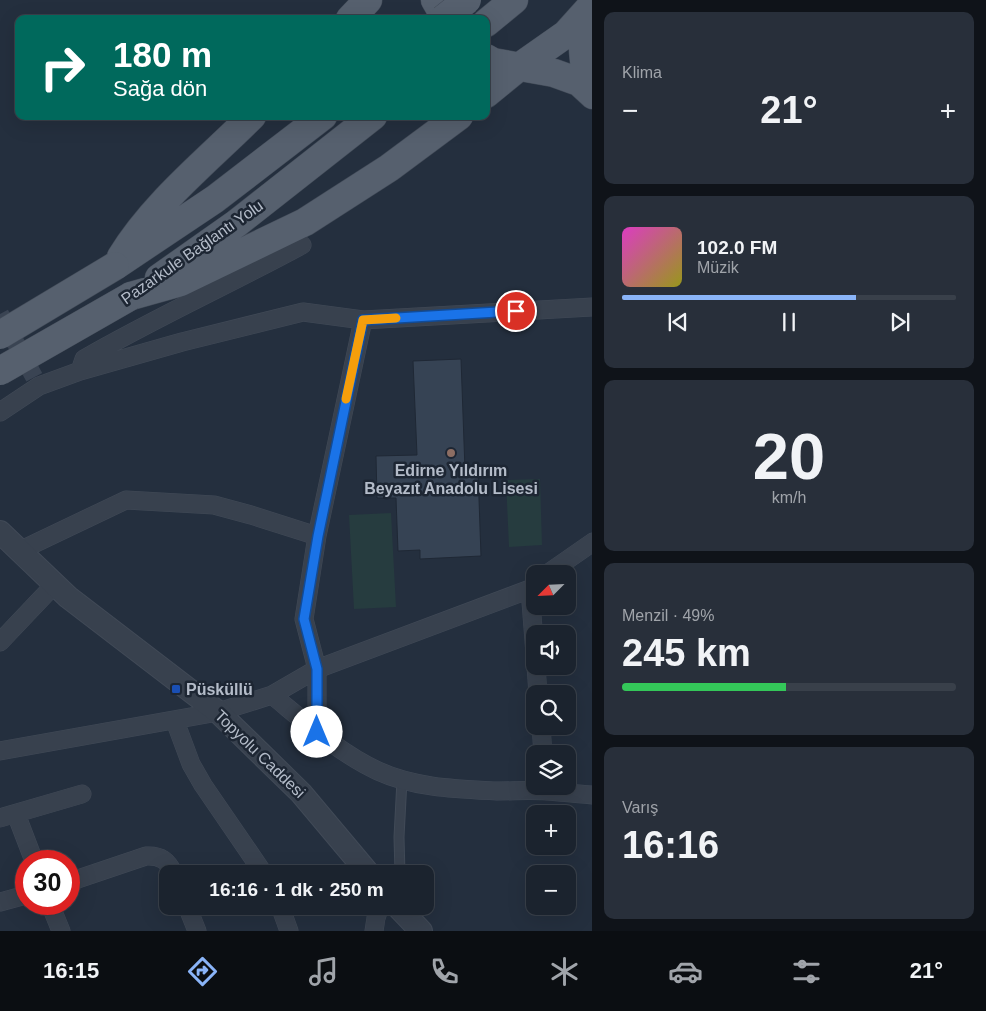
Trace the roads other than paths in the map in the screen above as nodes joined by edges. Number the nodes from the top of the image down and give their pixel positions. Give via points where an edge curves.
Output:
1 (368, 0) edge
2 (435, 0) edge
3 (467, 0) edge
4 (514, 0) edge
5 (591, 4) edge
6 (354, 15) edge
7 (443, 15) edge
8 (450, 15) edge
9 (490, 20) edge
10 (490, 60) edge
11 (519, 67) junction
12 (490, 91) edge
13 (592, 94) edge
14 (317, 120) edge
15 (368, 120) edge
16 (454, 120) edge
17 (246, 123) edge
18 (303, 233) junction
19 (115, 266) junction
20 (131, 296) junction
21 (592, 307) edge
22 (363, 320) junction
23 (0, 335) edge
24 (0, 371) edge
25 (80, 371) junction
26 (0, 412) edge
27 (1, 535) edge
28 (318, 536) junction
29 (592, 542) edge
30 (19, 551) junction
31 (560, 565) edge
32 (55, 584) junction
33 (526, 589) edge
34 (0, 642) edge
35 (317, 669) junction
36 (272, 696) junction
37 (218, 712) junction
38 (175, 721) junction
39 (317, 732) junction
40 (0, 751) edge
41 (402, 780) junction
42 (526, 789) edge
43 (576, 793) edge
44 (82, 794) dead end
45 (592, 795) edge
46 (8, 816) edge
47 (28, 850) edge
48 (170, 865) edge
49 (258, 865) edge
50 (361, 865) edge
51 (400, 865) edge
52 (80, 878) edge
53 (15, 898) edge
54 (0, 902) edge
55 (54, 915) edge
56 (191, 915) edge
57 (283, 915) edge
58 (377, 915) edge
59 (406, 915) edge
60 (61, 931) edge
61 (197, 931) edge
62 (289, 931) edge
63 (374, 931) edge
64 (421, 931) edge

1 - 6 main road
2 - 7 main road
3 - 8 main road, bridge
4 - 9 main road
5 - 11 main road via 566,34
5 - 13 main road via 583,32 582,58
10 - 11 main road
11 - 12 main road
11 - 13 main road via 554,73 579,82
14 - 19 main road, Pazarkule Bağlantı Yolu via 214,200
15 - 20 main road, Pazarkule Bağlantı Yolu via 237,222
16 - 18 main road
17 - 19 main road via 150,216
18 - 20 main road via 181,282
18 - 25 street via 242,277 132,331 84,359
19 - 23 main road, Pazarkule Bağlantı Yolu, bridge
20 - 24 main road, Pazarkule Bağlantı Yolu, bridge
21 - 22 street
22 - 25 street via 303,312
22 - 28 street
25 - 26 street via 39,386
27 - 30 street, Topyolu Caddesi
28 - 30 street via 214,506 126,500
28 - 35 street via 304,619
29 - 31 street
30 - 32 street, Topyolu Caddesi
32 - 34 street
32 - 37 street, Topyolu Caddesi
33 - 35 street
35 - 36 street
35 - 39 street
36 - 37 street
36 - 39 street
37 - 38 street
37 - 50 street, Topyolu Caddesi via 301,793
38 - 40 street
38 - 49 street via 191,764 203,785
39 - 41 street via 360,761
41 - 42 street via 438,787 497,791
41 - 51 lane
43 - 45 street
44 - 46 street
46 - 47 street
48 - 52 street via 162,858 146,856
53 - 54 street
55 - 60 street
56 - 61 street
57 - 62 street
58 - 63 street
59 - 64 street

